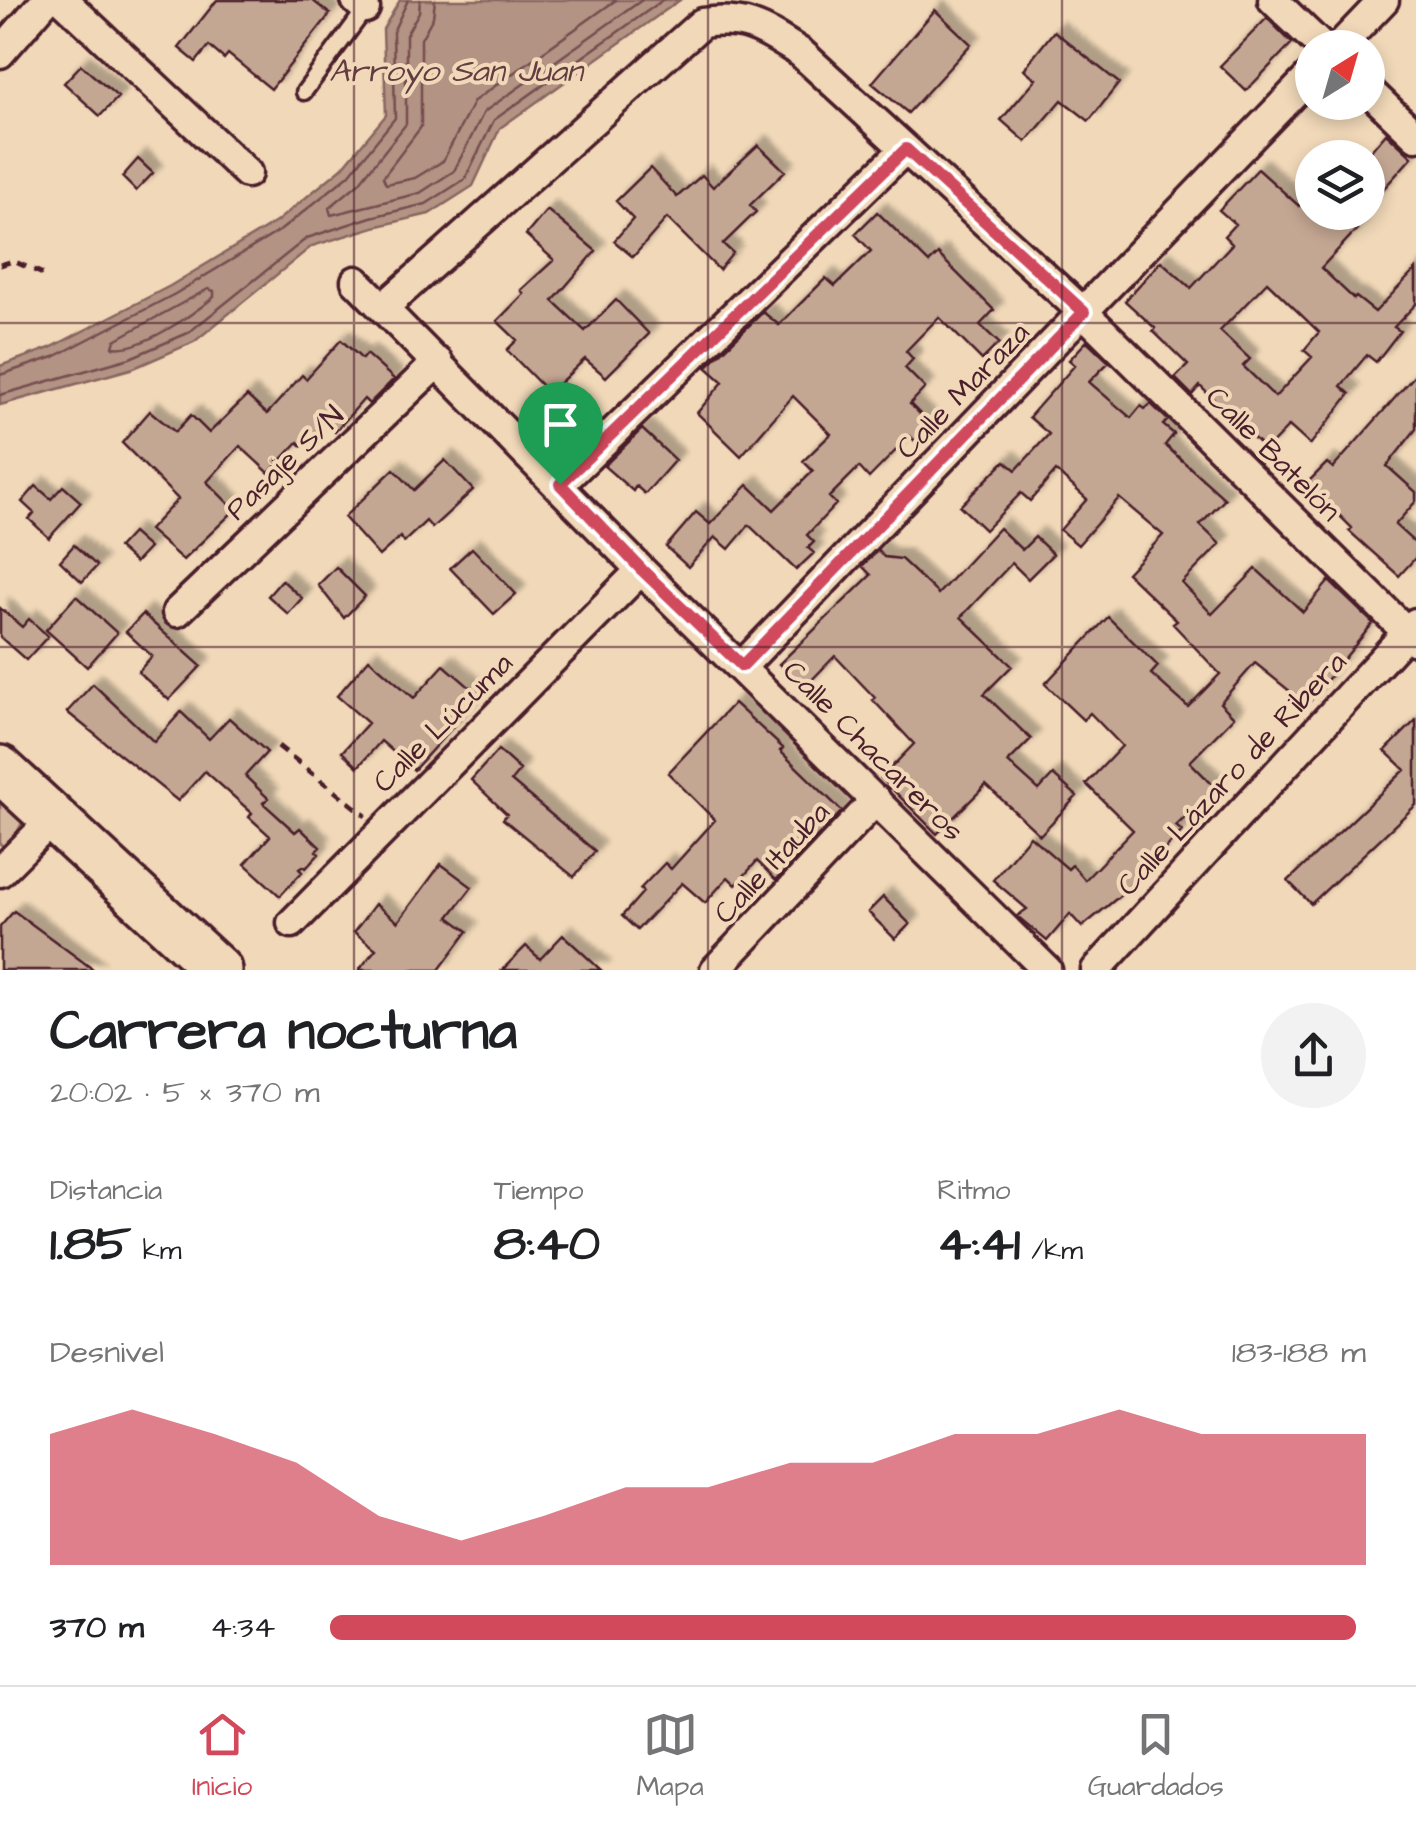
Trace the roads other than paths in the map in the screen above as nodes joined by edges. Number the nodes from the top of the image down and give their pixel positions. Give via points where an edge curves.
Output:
1 (46, 0) edge
2 (63, 0) edge
3 (1273, 0) edge
4 (1384, 0) edge
5 (364, 3) edge
6 (1304, 30) edge
7 (1355, 30) edge
8 (0, 53) edge
9 (304, 92) dead end
10 (1295, 92) edge
11 (1385, 106) edge
12 (1416, 136) edge
13 (906, 149) junction
14 (246, 173) dead end
15 (356, 281) dead end
16 (383, 308) junction
17 (1084, 312) junction
18 (438, 362) junction
19 (560, 484) junction
20 (642, 570) junction
21 (176, 612) dead end
22 (1413, 632) edge
23 (742, 666) junction
24 (0, 769) edge
25 (876, 800) junction
26 (54, 818) junction
27 (0, 872) edge
28 (292, 923) dead end
29 (218, 970) edge
30 (715, 970) edge
31 (1047, 970) edge
32 (1096, 970) edge

1 - 8 street
2 - 14 street
3 - 6 street
4 - 7 street
5 - 9 lane
10 - 17 street, Calle Maraza
11 - 12 street
13 - 16 street, Calle Batelón via 801,53 754,24 702,23
13 - 17 street, Calle Batelón
13 - 19 street
15 - 16 street, Calle Chacareros
16 - 18 street, Calle Chacareros
17 - 22 street, Calle Batelón
17 - 23 street, Calle Maraza
18 - 19 street, Calle Chacareros
18 - 21 street, Pasaje S/N
19 - 20 street, Calle Chacareros
20 - 23 street, Calle Chacareros
20 - 28 street, Calle Lúcuma
22 - 32 street, Calle Lázaro de Ribera
23 - 25 street, Calle Chacareros
24 - 26 main road
25 - 30 street, Calle Itauba
25 - 31 street, Calle Chacareros
26 - 27 street
26 - 29 main road

